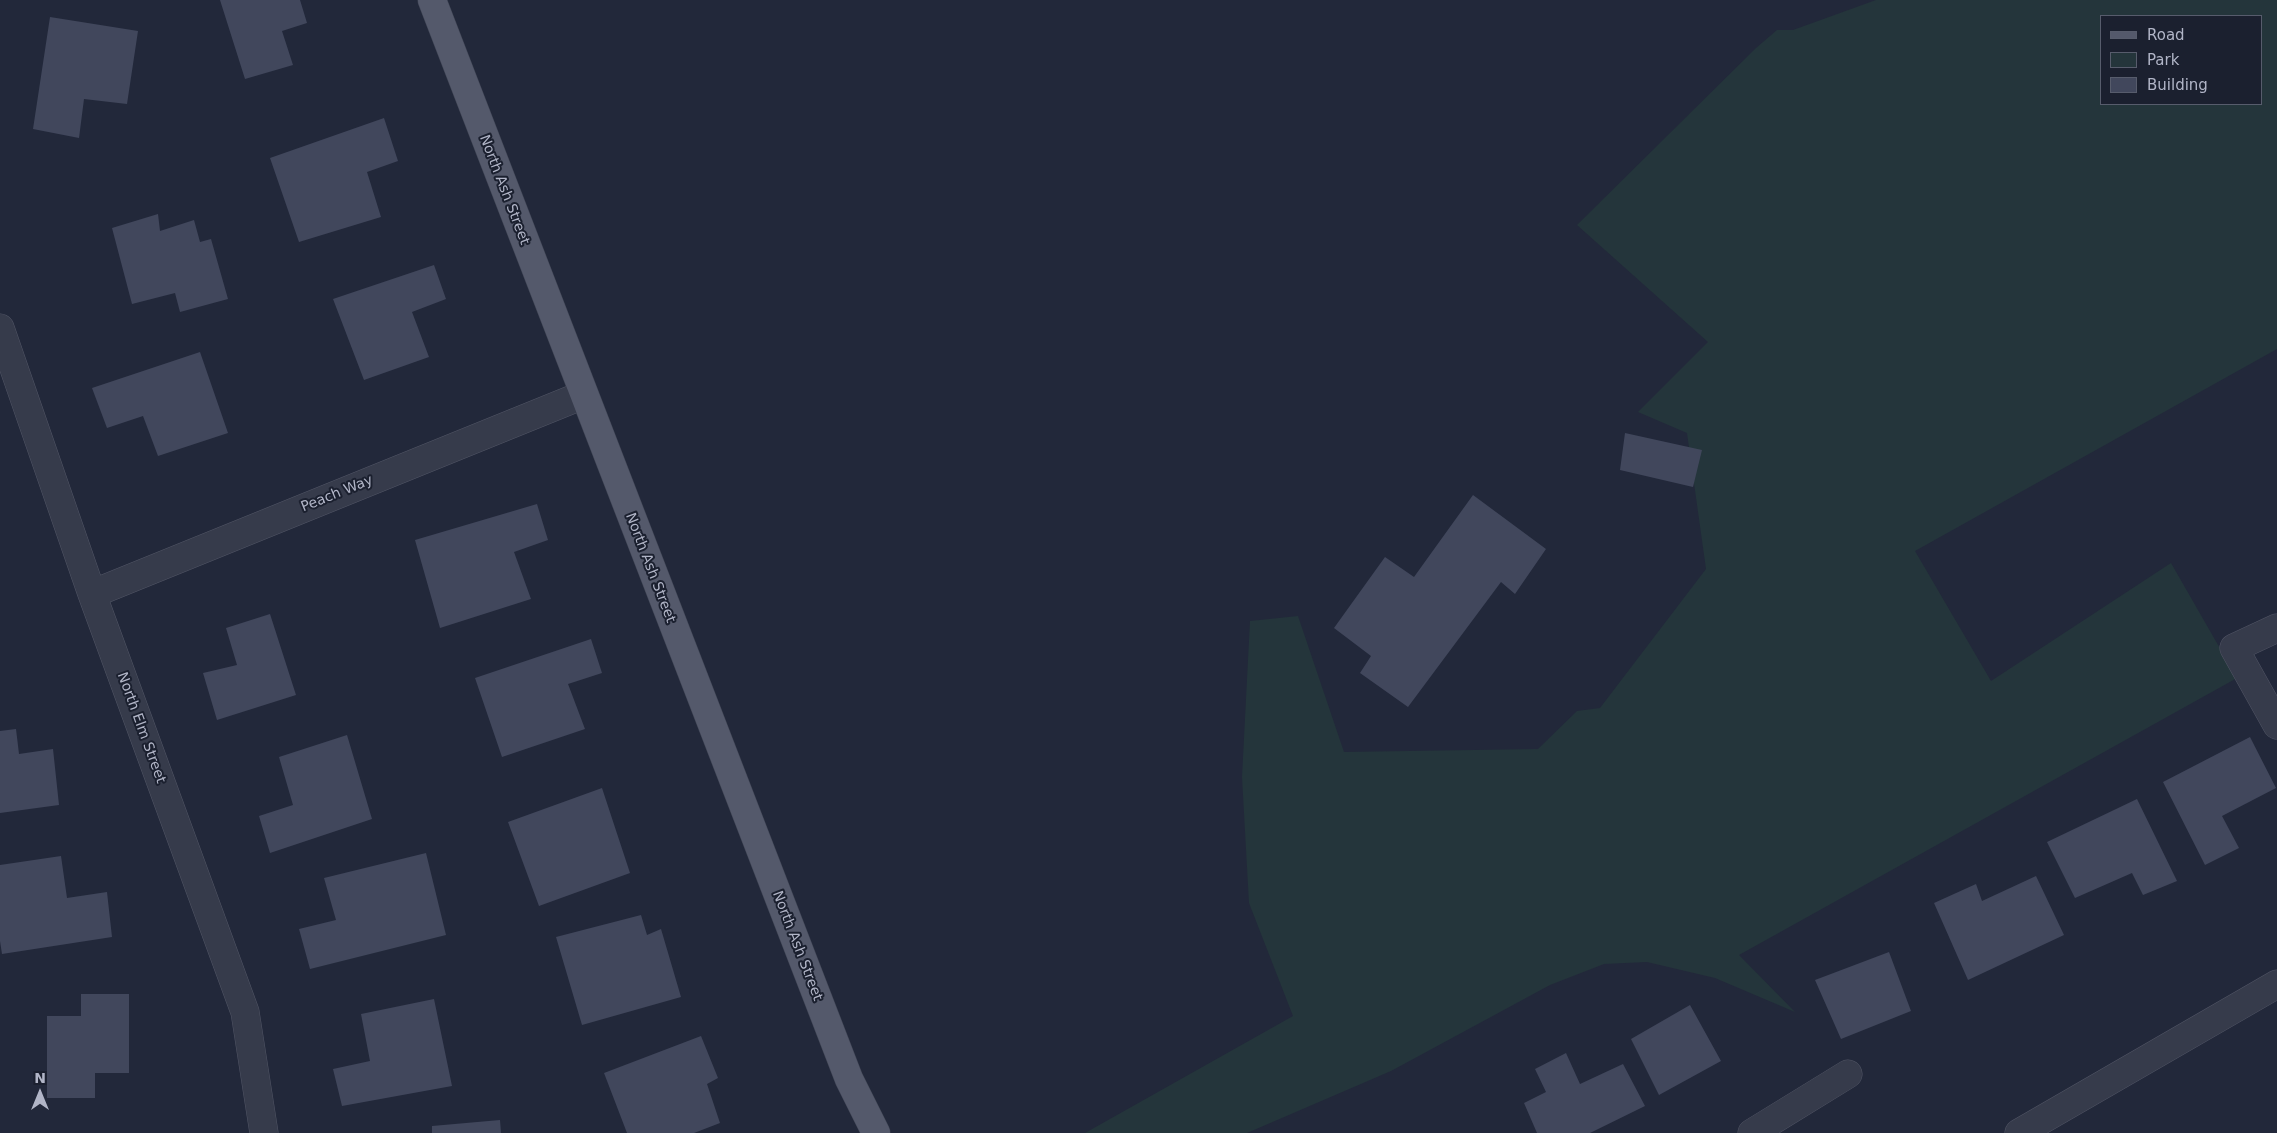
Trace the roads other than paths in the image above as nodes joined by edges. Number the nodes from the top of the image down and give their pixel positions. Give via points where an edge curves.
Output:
1 (432, 0) edge
2 (0, 328) edge
3 (583, 395) junction
4 (92, 594) junction
5 (2277, 628) edge
6 (2277, 725) edge
7 (2277, 984) edge
8 (1848, 1074) dead end
9 (264, 1133) edge
10 (876, 1133) edge
11 (1752, 1133) edge
12 (2019, 1133) edge

1 - 3 main road, North Ash Street
2 - 4 street, North Elm Street
3 - 4 street, Peach Way
3 - 10 main road, North Ash Street via 849,1079
4 - 9 street, North Elm Street via 245,1012
5 - 6 street via 2234,648
7 - 12 street
8 - 11 street

